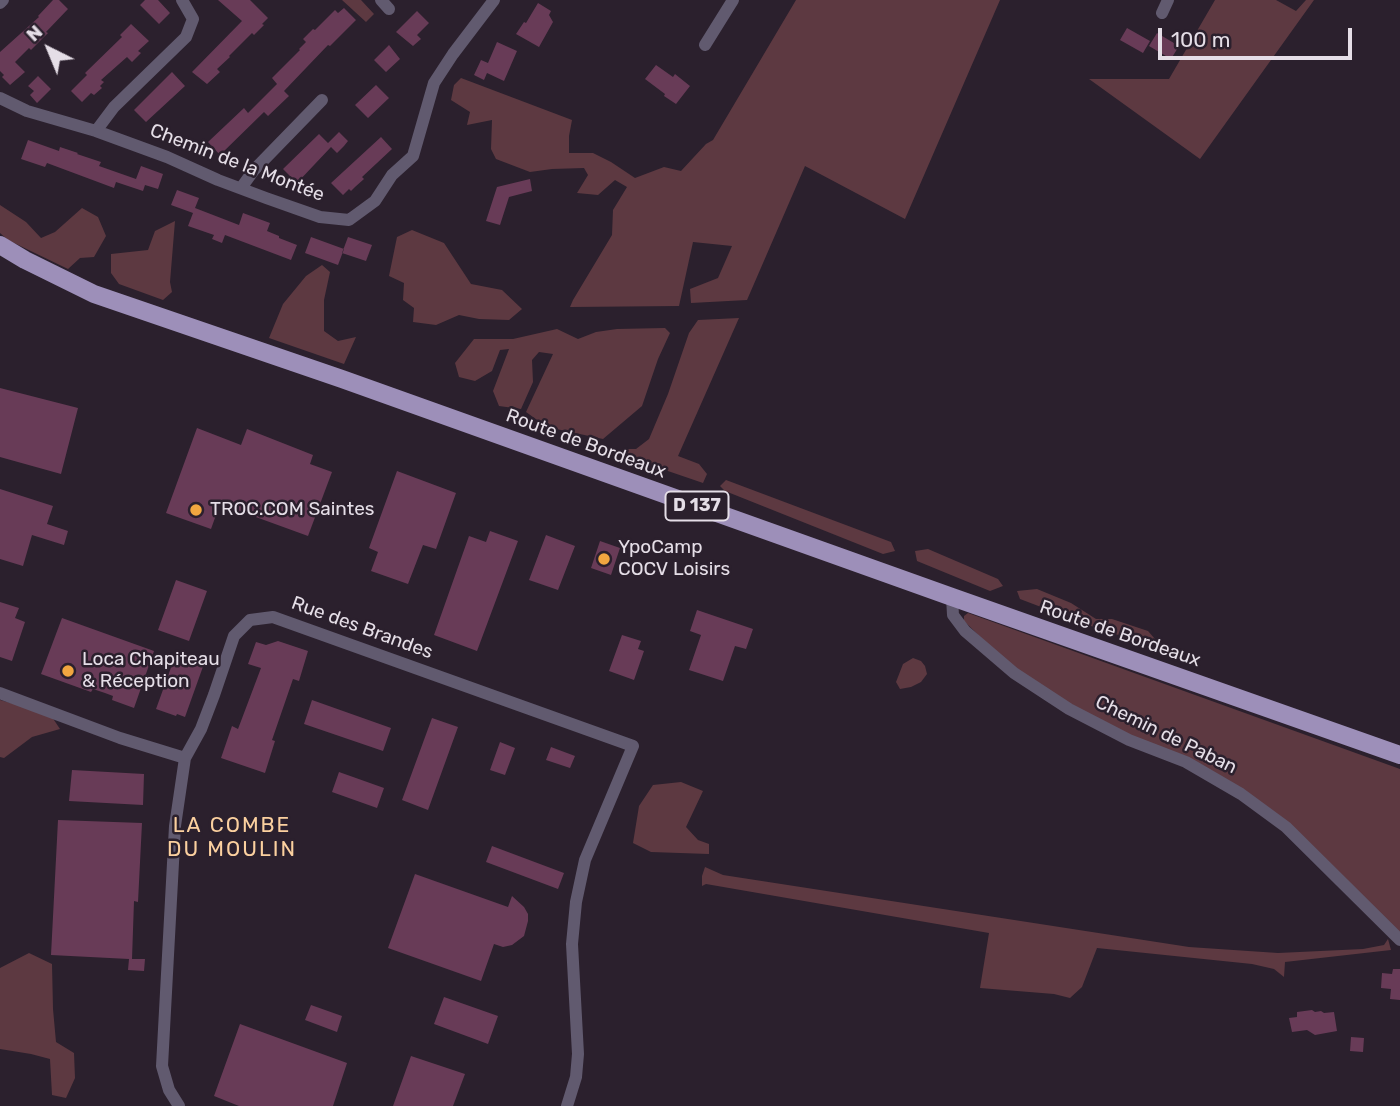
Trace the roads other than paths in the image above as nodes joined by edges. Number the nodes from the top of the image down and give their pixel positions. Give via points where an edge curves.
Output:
1 (183, 0) edge
2 (494, 0) edge
3 (733, 0) edge
4 (1168, 0) edge
5 (1162, 13) dead end
6 (705, 45) dead end
7 (0, 99) edge
8 (322, 100) dead end
9 (96, 131) junction
10 (240, 188) junction
11 (0, 245) edge
12 (952, 597) junction
13 (0, 693) edge
14 (1400, 755) edge
15 (185, 758) junction
16 (1400, 940) edge
17 (179, 1106) edge
18 (567, 1106) edge

1 - 9 street via 193,19 186,37 114,107
2 - 10 street, Chemin de la Montée via 434,83 413,156 375,201 349,220 320,217
3 - 6 street
4 - 5 street
7 - 9 street, Chemin de la Montée
8 - 10 street
9 - 10 street, Chemin de la Montée
11 - 12 main road, Route de Bordeaux / D 137 via 94,294
12 - 14 main road, Route de Bordeaux / D 137
12 - 16 street, Chemin de Paban via 953,615 965,631 1014,673 1069,709 1186,762 1241,794 1286,827
13 - 15 street
15 - 17 street via 175,826 162,1066
15 - 18 street, Rue des Brandes via 201,729 234,636 250,620 273,617 633,746 585,860 576,902 572,944 578,1054

